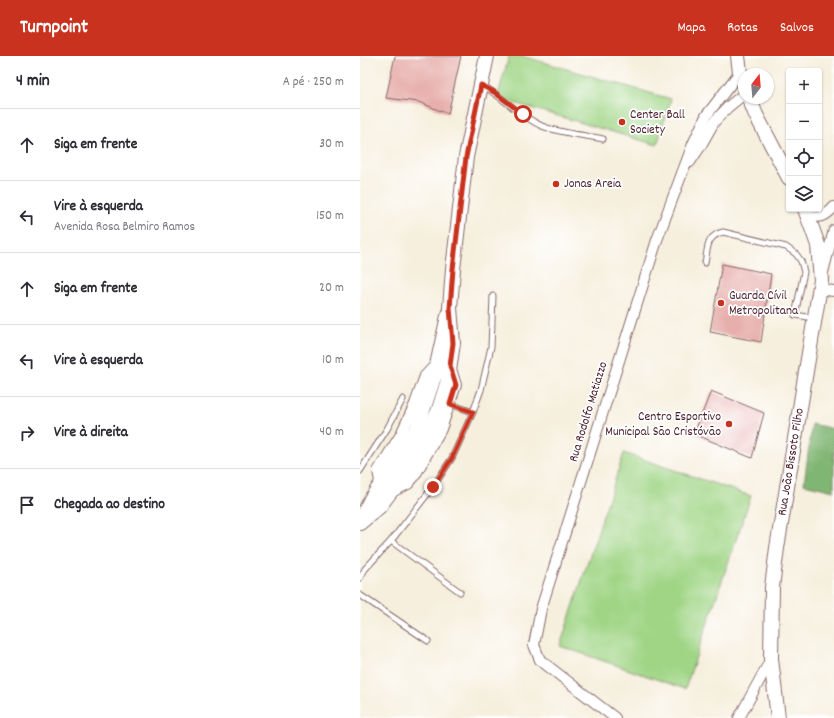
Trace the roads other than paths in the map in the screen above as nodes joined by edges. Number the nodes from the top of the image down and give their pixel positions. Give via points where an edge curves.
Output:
1 (487, 56) edge
2 (738, 56) edge
3 (740, 68) edge
4 (738, 82) edge
5 (481, 85) junction
6 (738, 98) edge
7 (751, 104) edge
8 (603, 139) dead end
9 (682, 174) junction
10 (788, 176) edge
11 (834, 207) edge
12 (806, 212) edge
13 (834, 230) edge
14 (705, 263) dead end
15 (820, 284) junction
16 (834, 291) edge
17 (494, 296) dead end
18 (815, 318) junction
19 (441, 368) junction
20 (403, 399) dead end
21 (450, 404) junction
22 (473, 412) junction
23 (422, 432) junction
24 (360, 471) edge
25 (391, 486) junction
26 (360, 522) edge
27 (391, 542) junction
28 (360, 578) edge
29 (460, 592) dead end
30 (360, 595) edge
31 (428, 642) dead end
32 (771, 659) junction
33 (615, 718) edge
34 (739, 718) edge
35 (778, 718) edge

1 - 5 main road
2 - 3 main road
4 - 9 street, Rua Rodolfo Matiazzo via 706,116 692,144
5 - 8 lane via 540,125
5 - 19 main road via 466,157 450,308 453,343
6 - 9 street, Rua Rodolfo Matiazzo via 714,122
7 - 10 main road
9 - 33 street, Rua Rodolfo Matiazzo via 655,248 541,609 534,645 540,660
11 - 12 street via 820,218
12 - 15 main road, Rua João Bissoto Filho via 818,245
13 - 15 street
14 - 18 lane via 709,241 715,234 723,232 786,247 796,254 804,272 795,315
15 - 16 street
15 - 18 main road, Rua João Bissoto Filho
17 - 22 lane via 491,347
18 - 32 main road, Rua João Bissoto Filho via 777,548 772,587
19 - 21 street via 456,385
19 - 23 main road via 430,413
19 - 25 street via 425,376 400,436 378,470
20 - 24 lane
21 - 22 lane
21 - 25 street via 436,440 414,476 408,484
22 - 27 lane via 452,458
23 - 25 main road via 405,449
23 - 25 main road via 410,467
25 - 26 main road via 379,507
27 - 28 lane via 365,569
27 - 29 lane
30 - 31 lane
32 - 34 street
32 - 35 main road, Rua João Bissoto Filho

